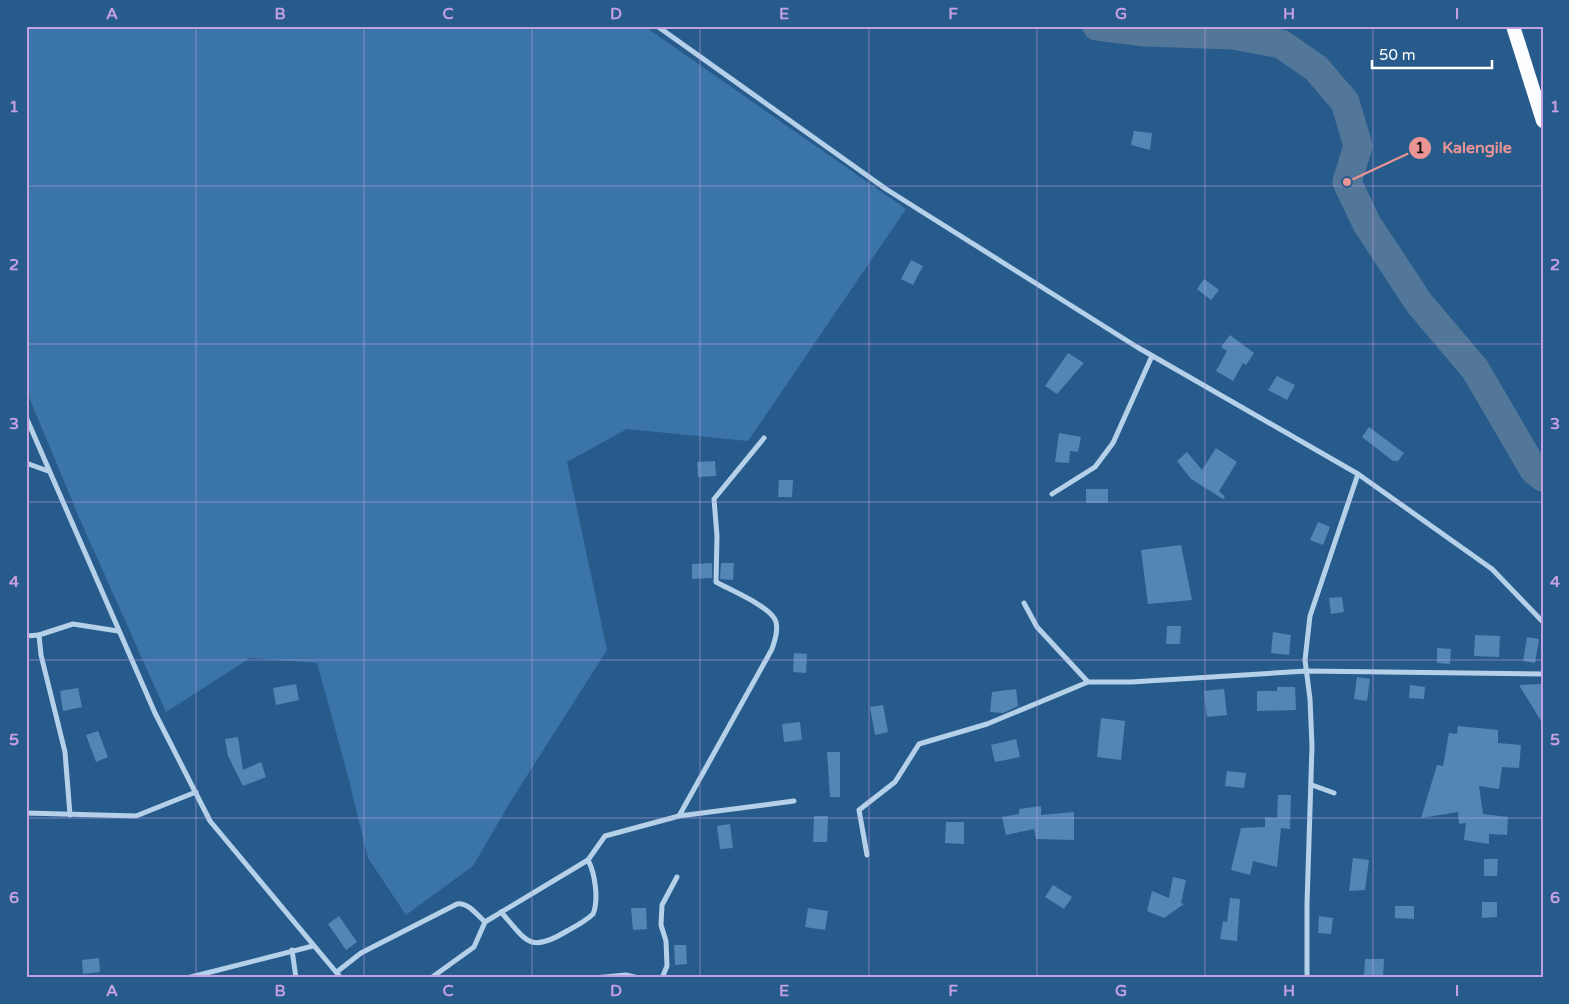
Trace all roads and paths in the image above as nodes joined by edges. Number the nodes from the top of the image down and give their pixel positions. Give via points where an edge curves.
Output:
1 (657, 26) edge
2 (1513, 26) edge
3 (1543, 121) edge
4 (1152, 356) junction
5 (26, 417) edge
6 (764, 438) dead end
7 (26, 463) edge
8 (48, 471) junction
9 (1358, 474) junction
10 (1052, 494) dead end
11 (1024, 603) dead end
12 (1543, 622) edge
13 (118, 631) junction
14 (39, 635) junction
15 (26, 636) edge
16 (1306, 671) junction
17 (1543, 674) edge
18 (1088, 682) junction
19 (1312, 785) junction
20 (196, 792) junction
21 (1334, 794) dead end
22 (794, 801) dead end
23 (26, 813) edge
24 (70, 815) junction
25 (679, 816) junction
26 (867, 855) dead end
27 (588, 860) junction
28 (677, 876) dead end
29 (501, 912) junction
30 (485, 922) junction
31 (313, 946) junction
32 (292, 950) junction
33 (338, 971) junction
34 (187, 978) edge
35 (296, 978) edge
36 (342, 978) edge
37 (432, 978) edge
38 (594, 978) edge
39 (638, 978) edge
40 (662, 978) edge
41 (1067, 978) edge
42 (1078, 978) edge
43 (1307, 978) edge

1 - 4 street via 886,189
2 - 3 highway
4 - 9 street
4 - 10 street via 1113,443 1095,468
5 - 8 street
6 - 25 street via 714,499 716,582 769,611 776,620 777,633 772,649
7 - 8 street
8 - 13 street
9 - 12 street via 1492,569
9 - 16 street via 1310,616
11 - 18 street via 1038,627
13 - 14 street via 73,624
13 - 20 street
14 - 15 street
14 - 24 street via 65,752
16 - 17 street
16 - 18 street
16 - 19 street
18 - 26 street via 987,724 919,744 895,782 859,810
19 - 21 street
19 - 43 street
20 - 24 street via 136,816
20 - 31 street via 210,820
22 - 25 street
23 - 24 street
25 - 27 street via 605,836
27 - 29 street
27 - 29 street via 592,867 596,908 593,914 551,940 539,944 527,940
28 - 40 street via 662,905 661,925 666,941 667,966
29 - 30 street
30 - 33 street via 470,908 457,904 361,953
30 - 37 street via 474,946
31 - 32 street
31 - 33 street
32 - 34 street
32 - 35 street
33 - 36 street
38 - 39 street via 626,975
41 - 42 street

